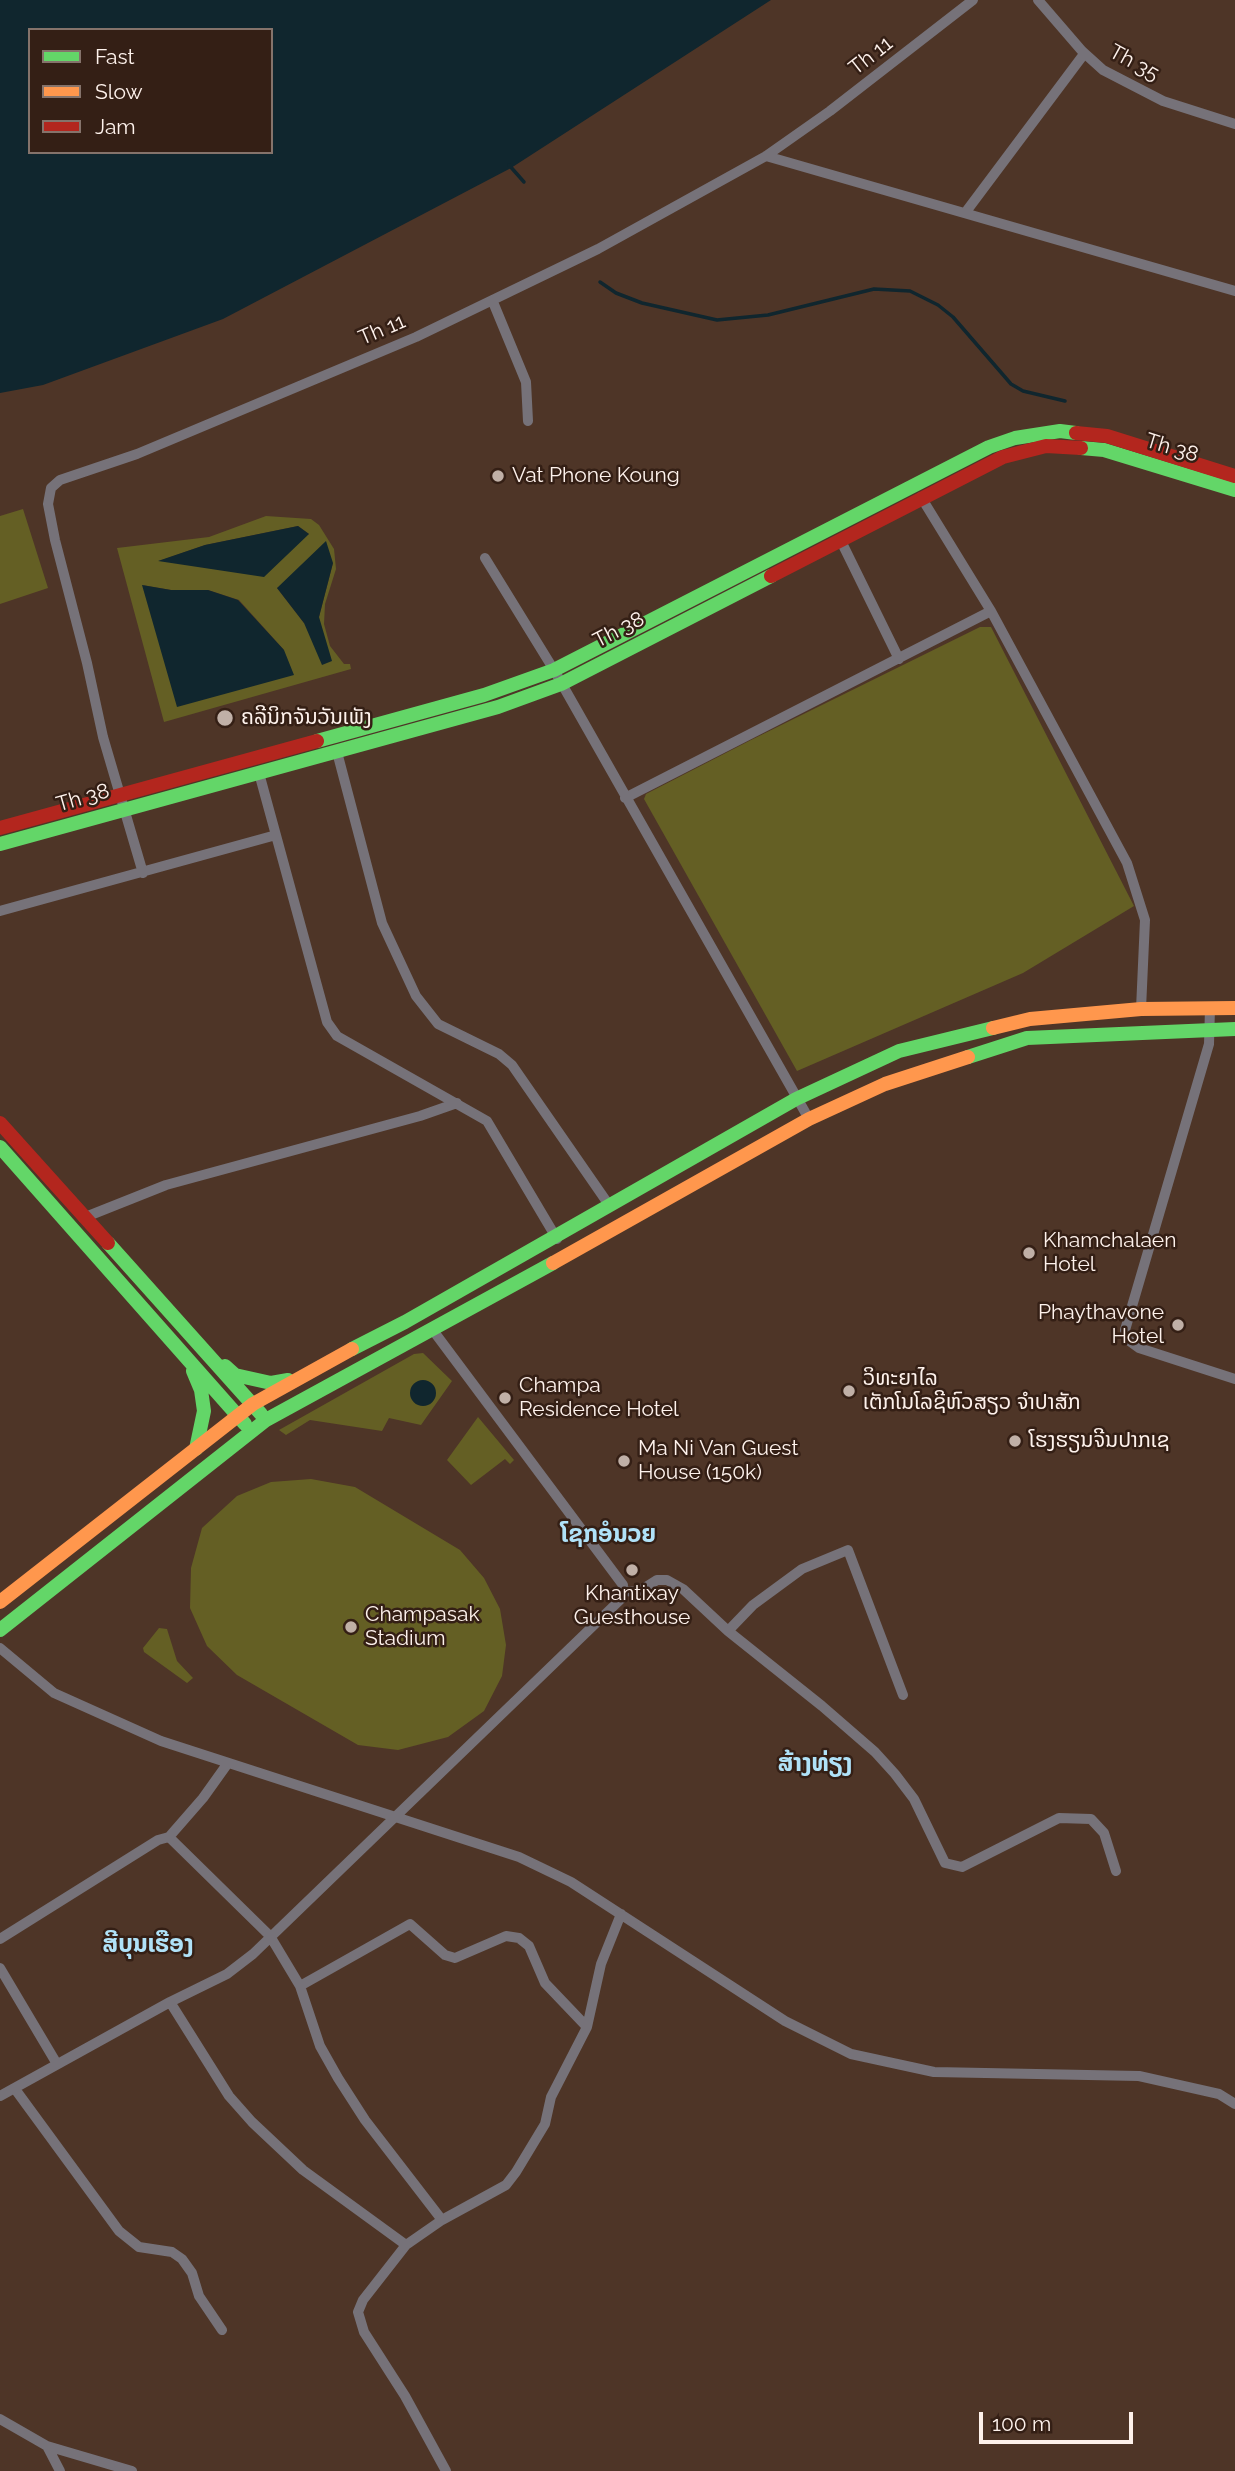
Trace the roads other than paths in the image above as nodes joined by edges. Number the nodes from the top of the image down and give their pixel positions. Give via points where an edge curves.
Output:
1 (973, 0) edge
2 (1038, 0) edge
3 (1084, 54) junction
4 (1235, 124) edge
5 (766, 156) junction
6 (965, 213) junction
7 (1235, 291) edge
8 (494, 302) junction
9 (528, 421) dead end
10 (1235, 476) edge
11 (1235, 490) edge
12 (921, 497) junction
13 (840, 539) junction
14 (485, 558) dead end
15 (991, 611) junction
16 (900, 659) junction
17 (554, 670) junction
18 (561, 684) junction
19 (337, 752) junction
20 (259, 773) junction
21 (625, 798) junction
22 (120, 801) junction
23 (0, 828) edge
24 (276, 835) junction
25 (0, 844) edge
26 (144, 873) junction
27 (0, 911) edge
28 (1210, 1008) junction
29 (1235, 1008) edge
30 (1141, 1009) junction
31 (1210, 1030) junction
32 (1235, 1030) edge
33 (796, 1099) junction
34 (457, 1103) junction
35 (809, 1119) junction
36 (0, 1123) edge
37 (0, 1147) edge
38 (609, 1205) junction
39 (78, 1222) junction
40 (556, 1236) junction
41 (566, 1253) junction
42 (424, 1310) junction
43 (433, 1331) junction
44 (201, 1347) junction
45 (186, 1357) junction
46 (1235, 1379) edge
47 (293, 1380) junction
48 (253, 1404) junction
49 (238, 1416) junction
50 (266, 1420) junction
51 (251, 1432) junction
52 (196, 1449) junction
53 (624, 1591) junction
54 (0, 1602) edge
55 (0, 1630) edge
56 (727, 1631) junction
57 (0, 1648) edge
58 (903, 1695) dead end
59 (228, 1763) junction
60 (398, 1816) junction
61 (169, 1837) junction
62 (1116, 1871) dead end
63 (621, 1914) junction
64 (270, 1936) junction
65 (0, 1940) edge
66 (0, 1968) edge
67 (300, 1986) junction
68 (170, 2002) junction
69 (587, 2027) junction
70 (57, 2064) junction
71 (15, 2089) junction
72 (0, 2096) edge
73 (1235, 2104) edge
74 (442, 2220) junction
75 (406, 2245) junction
76 (222, 2330) dead end
77 (0, 2419) edge
78 (47, 2446) junction
79 (60, 2471) edge
80 (132, 2471) edge
81 (446, 2471) edge

1 - 5 street, Th 11
2 - 3 street, Th 35
3 - 4 street, Th 35 via 1102,70 1163,102
3 - 6 street
5 - 6 street
5 - 8 street, Th 11
6 - 7 street
8 - 9 street via 526,382
8 - 22 street, Th 11 via 137,454 60,480 51,488 48,504 55,540
10 - 17 main road, Th 38 via 1107,436 1060,431 1015,438 910,486
11 - 12 main road, Th 38 via 1104,450 1065,446 1028,449 1003,457
12 - 13 main road, Th 38
12 - 15 street
13 - 16 street
13 - 18 main road, Th 38
14 - 17 street
15 - 16 street
15 - 30 street via 1127,863 1145,920
16 - 21 street
17 - 18 street
17 - 22 main road, Th 38
18 - 19 main road, Th 38 via 498,707
18 - 21 street
19 - 20 main road, Th 38
19 - 38 street via 382,923 416,996 438,1024 513,1065
20 - 22 main road, Th 38
20 - 24 street
21 - 33 street
22 - 23 main road, Th 38
22 - 25 main road, Th 38
22 - 26 street, Th 11
24 - 26 street
24 - 34 street via 327,1022 337,1036
26 - 27 street
28 - 29 main road
28 - 30 main road
28 - 31 street
30 - 33 main road via 1030,1019 960,1034 900,1051
31 - 32 main road
31 - 35 main road via 1027,1038 885,1083
31 - 46 street via 1125,1330 1128,1340 1139,1348
33 - 35 street
33 - 38 main road
34 - 39 street via 166,1185
34 - 40 street via 496,1132
35 - 41 main road
36 - 39 main road
37 - 39 main road
38 - 40 main road
39 - 44 main road
39 - 45 main road
40 - 41 street
40 - 42 main road
41 - 43 main road
42 - 43 street
42 - 47 main road
43 - 50 main road
43 - 53 street
44 - 47 main road via 235,1375 271,1383
44 - 48 main road
45 - 49 main road
45 - 52 main road via 201,1390 204,1410
47 - 48 main road
48 - 49 main road
48 - 50 main road
49 - 51 main road
49 - 52 main road
50 - 51 main road
51 - 55 main road
52 - 54 main road
53 - 56 street via 638,1592 657,1580 667,1580
53 - 60 street via 621,1599
56 - 58 street via 802,1569 848,1550
56 - 62 street via 875,1752 914,1799 945,1863 962,1867 1059,1818 1091,1819 1104,1833
57 - 59 street via 54,1693 161,1741
59 - 60 street
59 - 61 street
60 - 63 street via 519,1857 571,1882
60 - 64 street
61 - 64 street
61 - 65 street
63 - 69 street via 601,1964
63 - 73 street via 785,2021 851,2054 934,2072 1139,2076 1219,2094
64 - 67 street
64 - 68 street via 227,1974
66 - 70 street
67 - 69 street via 410,1924 445,1955 455,1958 506,1936 529,1946 545,1983
67 - 74 street via 320,2046 338,2078
68 - 70 street
68 - 75 street via 229,2096 252,2122 303,2169
69 - 74 street via 551,2097 545,2124 516,2172 506,2185
70 - 71 street
71 - 72 street
71 - 76 street via 118,2231 139,2247 172,2252 183,2259 199,2296
74 - 75 street
75 - 81 street via 358,2312 364,2332
77 - 78 street
78 - 79 street
78 - 80 street

